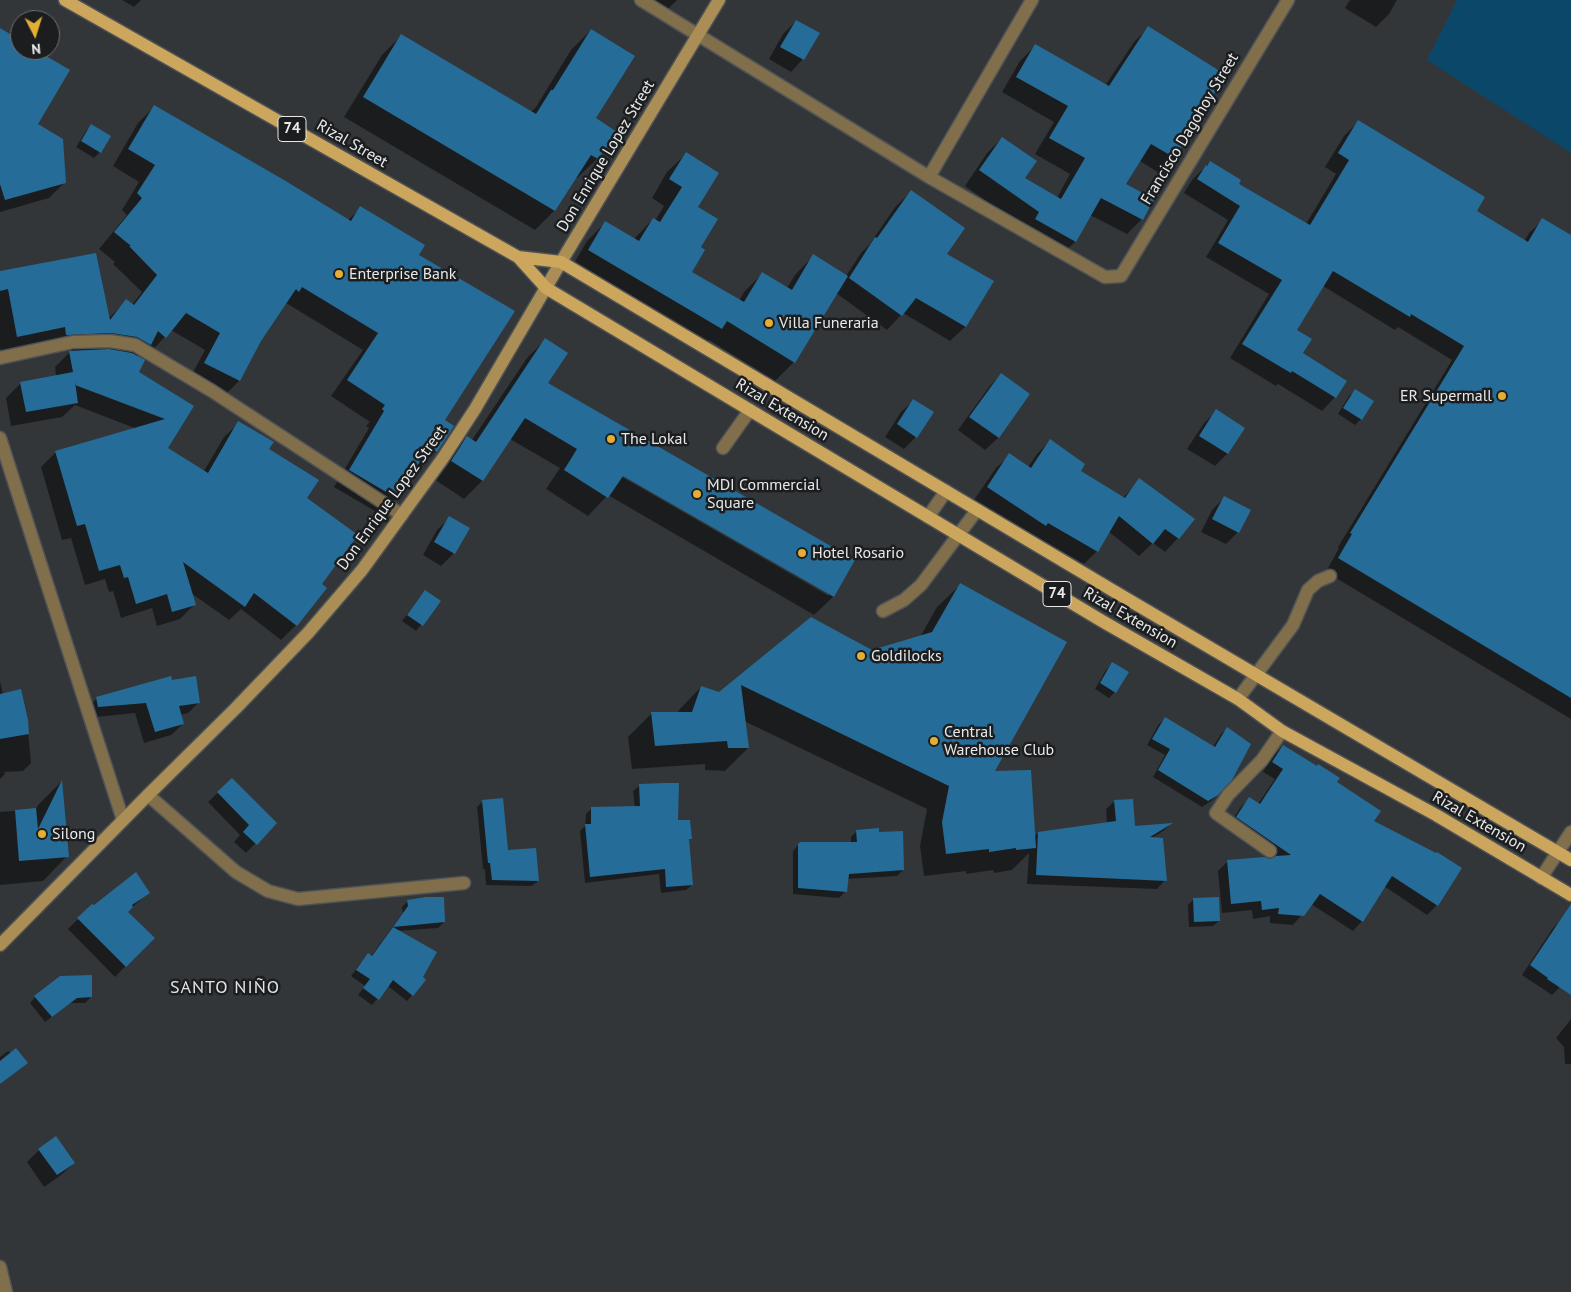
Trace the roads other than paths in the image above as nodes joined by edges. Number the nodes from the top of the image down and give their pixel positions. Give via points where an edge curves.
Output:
1 (65, 0) edge
2 (641, 0) edge
3 (719, 0) edge
4 (1032, 0) edge
5 (1288, 0) edge
6 (698, 34) junction
7 (929, 178) junction
8 (518, 258) junction
9 (561, 262) junction
10 (546, 288) junction
11 (0, 358) edge
12 (750, 410) junction
13 (0, 438) edge
14 (723, 448) dead end
15 (946, 491) junction
16 (978, 510) junction
17 (402, 515) junction
18 (928, 517) junction
19 (958, 535) junction
20 (1330, 576) dead end
21 (883, 611) dead end
22 (1256, 675) junction
23 (1238, 699) junction
24 (1282, 731) junction
25 (148, 795) junction
26 (123, 820) junction
27 (1571, 832) edge
28 (1270, 851) dead end
29 (1558, 852) junction
30 (1571, 860) edge
31 (1541, 878) junction
32 (464, 884) dead end
33 (1571, 895) edge
34 (0, 945) edge
35 (0, 1267) edge
36 (6, 1292) edge

1 - 8 main road, Rizal Street / 74
2 - 6 street
3 - 6 street, Don Enrique Lopez Street
4 - 7 street
5 - 7 street, Francisco Dagohoy Street via 1121,276 1105,277
6 - 7 street
6 - 9 street, Don Enrique Lopez Street
8 - 9 main road, Rizal Street / 74
8 - 10 main road, Rizal Street / 74
9 - 10 street, Don Enrique Lopez Street
9 - 15 main road, Rizal Extension / 74
10 - 12 main road, Rizal Extension / 74
10 - 17 street, Don Enrique Lopez Street via 475,410
11 - 17 street via 74,342 110,341 135,345 212,391
12 - 14 street
12 - 18 main road, Rizal Extension / 74
13 - 26 street
15 - 16 main road, Rizal Extension / 74
15 - 18 street
16 - 19 street
16 - 22 main road, Rizal Extension / 74
17 - 25 street, Don Enrique Lopez Street via 362,570 308,633
18 - 19 main road, Rizal Extension / 74
19 - 21 street via 920,585 904,600
19 - 23 main road, Rizal Extension / 74
20 - 22 street via 1308,590 1292,625
22 - 23 street
22 - 29 main road, Rizal Extension / 74
23 - 24 main road, Rizal Extension / 74
24 - 28 street via 1262,760 1216,813
24 - 31 main road, Rizal Extension / 74 via 1436,815
25 - 26 street, Don Enrique Lopez Street
25 - 32 street via 236,872 268,891 298,899
26 - 34 street, Don Enrique Lopez Street
27 - 29 street
29 - 30 main road, Rizal Extension / 74
29 - 31 street
31 - 33 main road, Rizal Extension / 74
35 - 36 street

